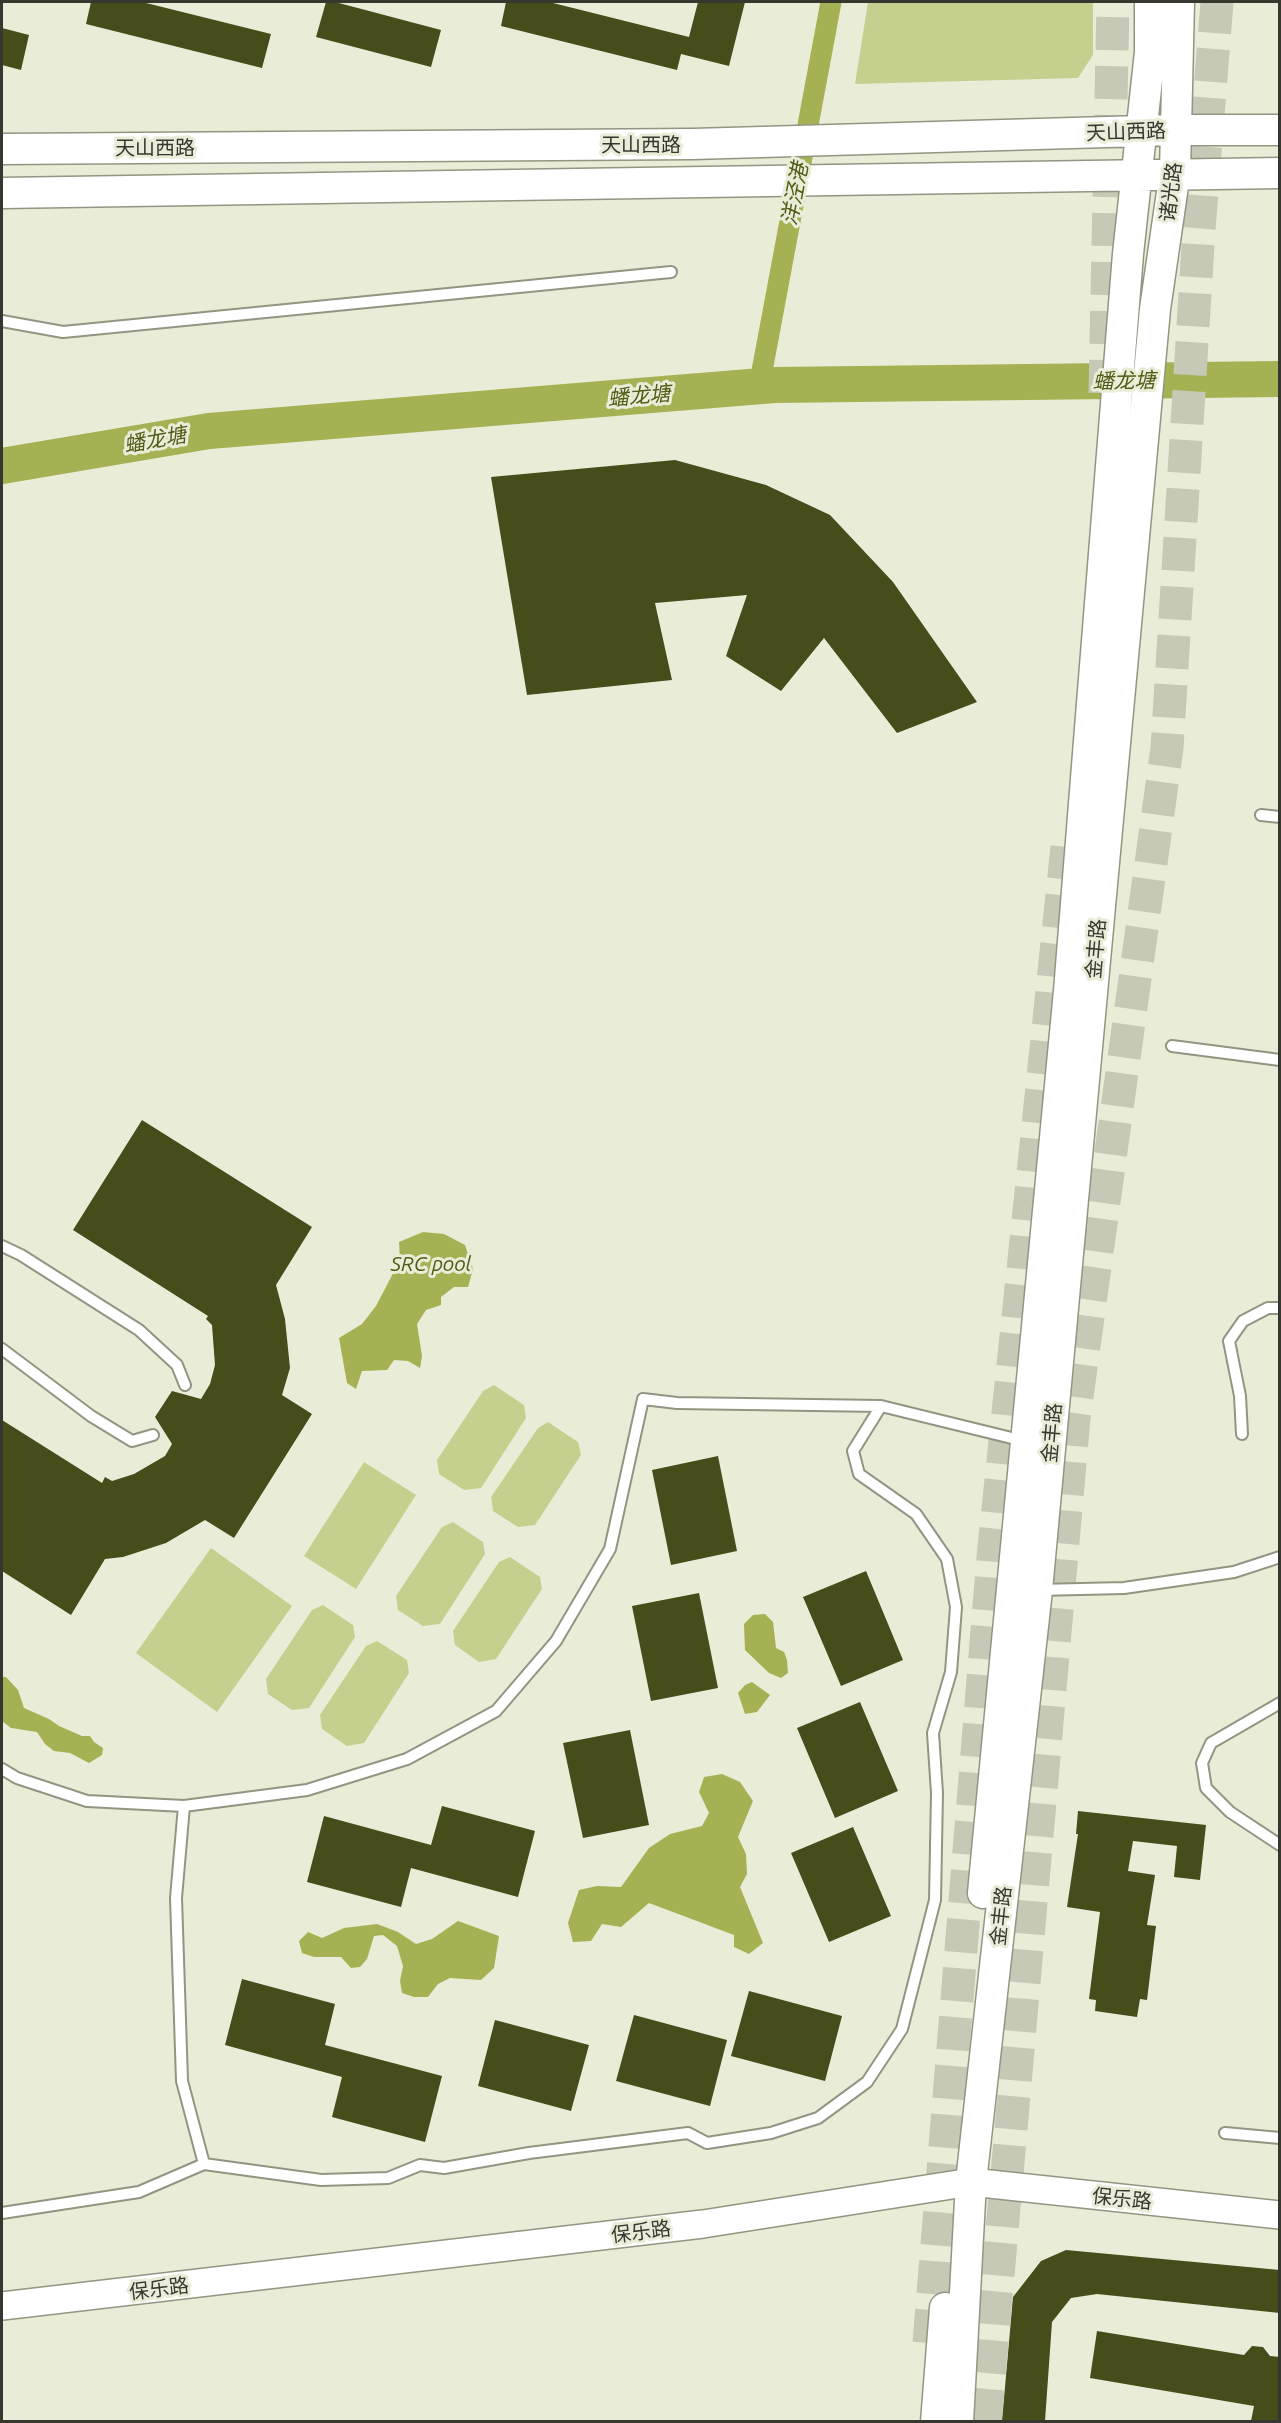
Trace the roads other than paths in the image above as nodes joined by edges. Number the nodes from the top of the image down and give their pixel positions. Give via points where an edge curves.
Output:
1 (1150, 2) edge
2 (1179, 2) edge
3 (1176, 130) junction
4 (1280, 130) edge
5 (1142, 132) junction
6 (2, 149) edge
7 (1175, 172) junction
8 (1280, 172) edge
9 (1137, 174) junction
10 (2, 193) edge
11 (671, 272) dead end
12 (2, 321) edge
13 (1129, 440) junction
14 (1261, 815) dead end
15 (1280, 817) edge
16 (1172, 1047) dead end
17 (1280, 1060) edge
18 (2, 1246) edge
19 (1280, 1308) edge
20 (2, 1350) edge
21 (185, 1385) dead end
22 (881, 1406) junction
23 (1242, 1434) dead end
24 (153, 1435) dead end
25 (1039, 1445) junction
26 (1280, 1557) edge
27 (1037, 1590) junction
28 (1280, 1703) edge
29 (2, 1769) edge
30 (184, 1806) junction
31 (1280, 1845) edge
32 (1225, 2133) dead end
33 (1280, 2138) edge
34 (204, 2164) junction
35 (963, 2184) junction
36 (2, 2213) edge
37 (1280, 2216) edge
38 (2, 2306) edge
39 (936, 2421) edge
40 (958, 2421) edge

1 - 5 main road via 1150,52
2 - 3 main road, 诸光路
3 - 4 main road, 天山西路
3 - 5 main road, 天山西路
3 - 7 main road, 诸光路
5 - 6 main road, 天山西路 via 693,144
5 - 9 main road
7 - 8 main road, 天山西路
7 - 9 main road, 天山西路
7 - 13 main road, 诸光路 via 1155,309
9 - 10 main road, 天山西路
9 - 13 main road via 1124,311
11 - 12 lane via 63,332
13 - 25 main road, 金丰路
14 - 15 lane
16 - 17 lane
18 - 21 lane via 139,1330 177,1365
19 - 23 lane via 1268,1308 1243,1321 1229,1341 1240,1396
20 - 24 lane via 91,1416 132,1441
22 - 25 lane
22 - 30 lane via 643,1399 610,1549 556,1641 496,1711 408,1759 318,1787
22 - 34 lane via 853,1452 859,1474 916,1514 947,1559 956,1607 951,1672 933,1733 937,1793 934,1900 902,2029 867,2082 818,2118 771,2133 707,2143 688,2133 444,2168 420,2165 388,2178 321,2180
25 - 27 main road, 金丰路
25 - 35 main road
26 - 27 lane via 1234,1572 1124,1588
27 - 35 main road, 金丰路
28 - 31 lane via 1211,1743 1202,1763 1206,1788 1230,1812
29 - 30 lane via 16,1778 87,1801
30 - 34 lane via 176,1898 182,2080
32 - 33 lane
34 - 36 lane via 139,2192
35 - 37 street, 保乐路
35 - 38 street, 保乐路 via 703,2224
35 - 39 main road, 金丰路
35 - 40 main road, 金丰路

